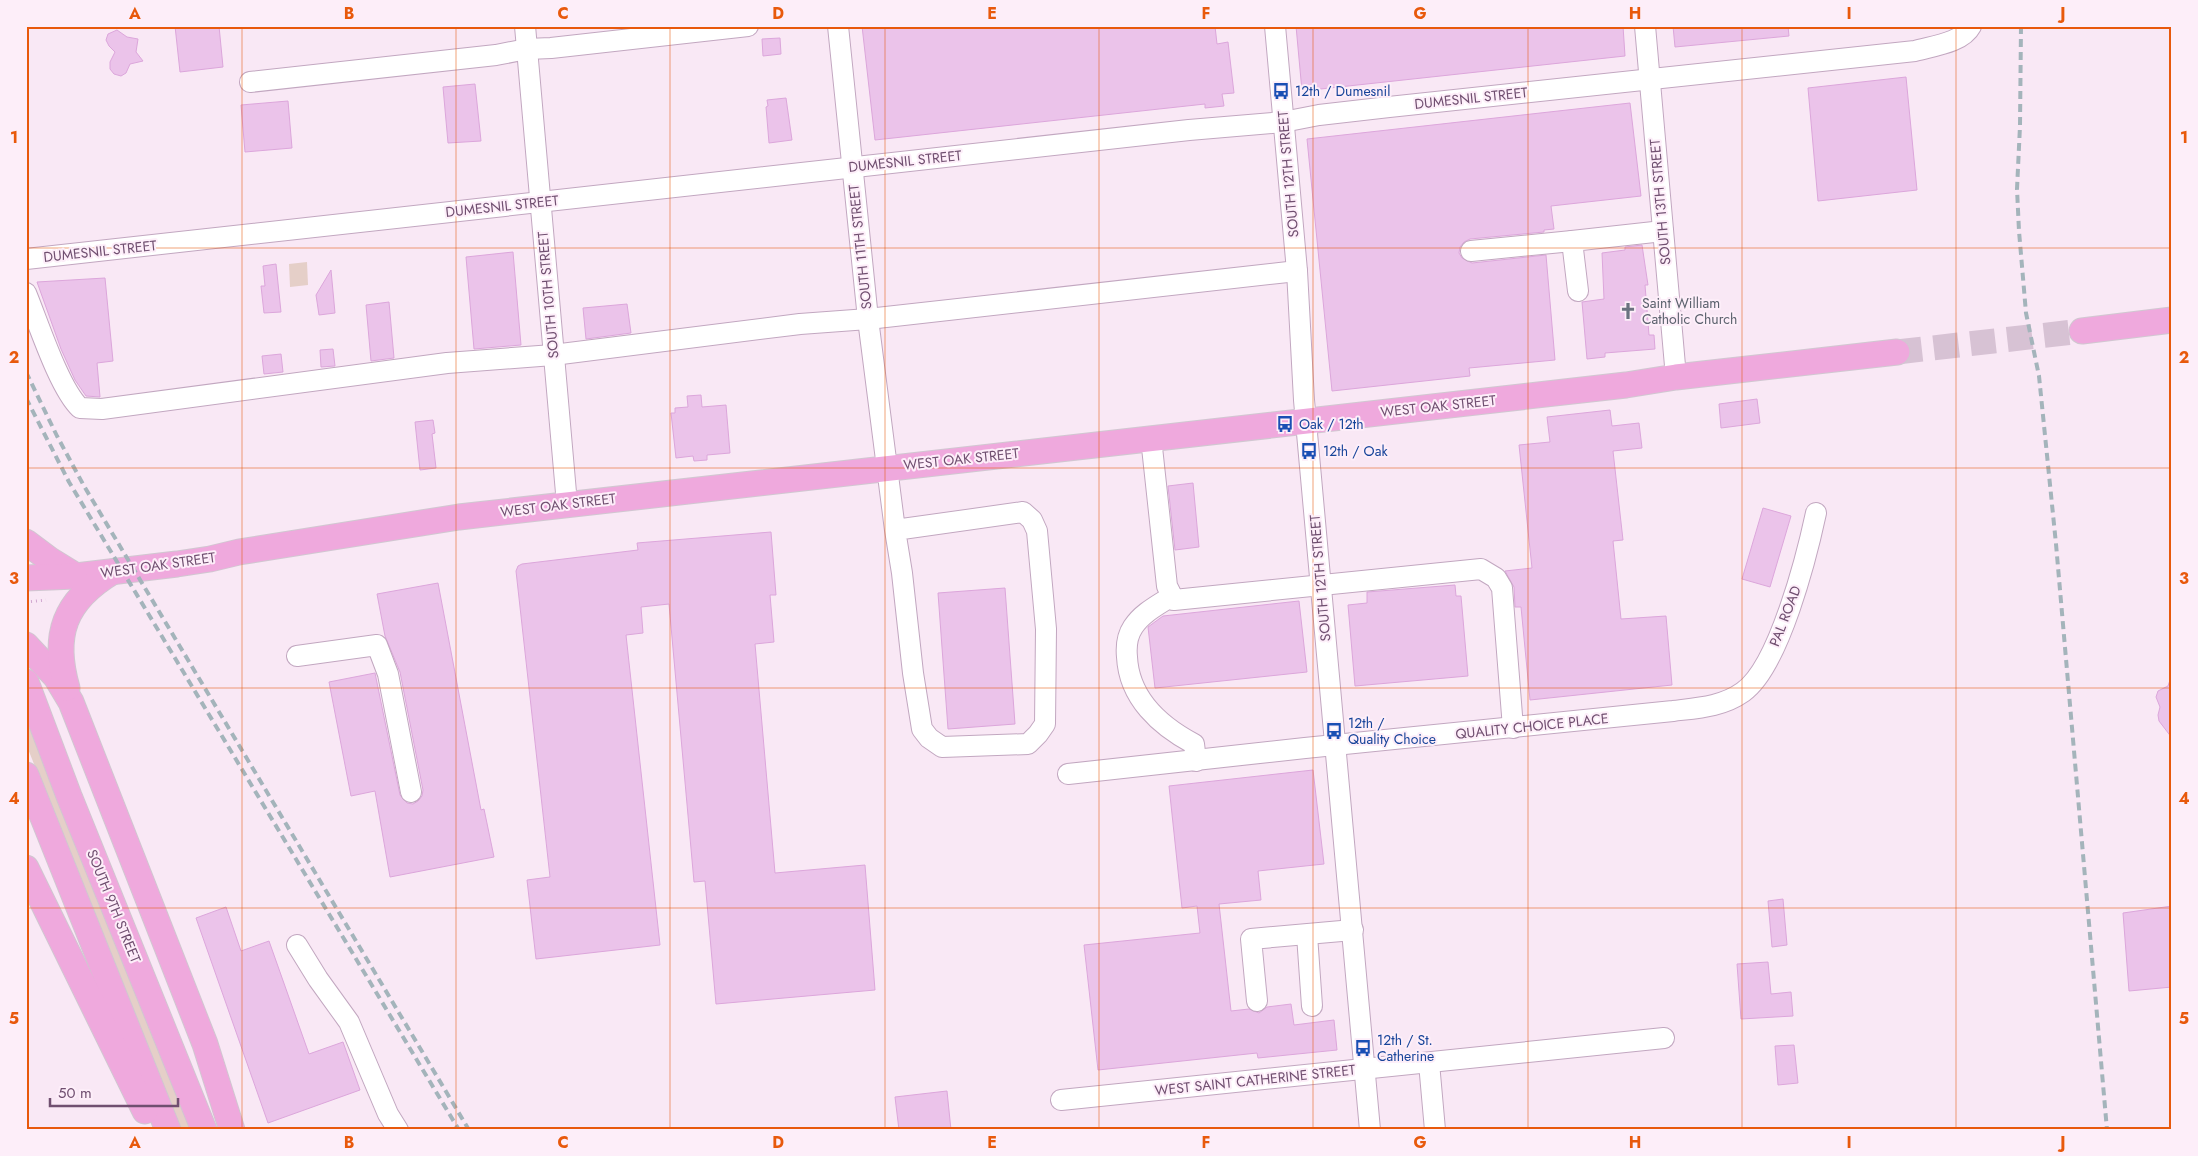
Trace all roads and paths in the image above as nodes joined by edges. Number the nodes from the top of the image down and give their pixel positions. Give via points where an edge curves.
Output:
1 (525, 26) edge
2 (748, 26) edge
3 (838, 26) edge
4 (1275, 26) edge
5 (1645, 26) edge
6 (1971, 26) edge
7 (527, 49) junction
8 (1650, 78) junction
9 (250, 82) dead end
10 (1284, 122) junction
11 (852, 167) junction
12 (539, 202) junction
13 (1663, 231) junction
14 (1572, 241) junction
15 (1470, 251) dead end
16 (26, 259) edge
17 (1297, 272) junction
18 (1578, 291) dead end
19 (26, 293) edge
20 (868, 319) junction
21 (2172, 320) edge
22 (2082, 331) tunnel mouth
23 (1897, 352) tunnel mouth
24 (553, 355) junction
25 (1676, 377) junction
26 (1306, 421) junction
27 (1151, 438) junction
28 (885, 468) junction
29 (567, 504) junction
30 (1816, 512) dead end
31 (895, 530) junction
32 (26, 542) edge
33 (115, 570) junction
34 (76, 576) junction
35 (26, 578) edge
36 (1321, 586) junction
37 (1172, 596) junction
38 (26, 645) edge
39 (298, 656) dead end
40 (26, 682) edge
41 (71, 702) junction
42 (1726, 702) joint
43 (1512, 728) junction
44 (1335, 745) junction
45 (1196, 761) junction
46 (1068, 774) dead end
47 (26, 775) edge
48 (411, 792) dead end
49 (26, 868) edge
50 (1353, 930) junction
51 (1307, 934) junction
52 (297, 945) dead end
53 (1257, 1001) dead end
54 (1312, 1006) dead end
55 (1664, 1038) dead end
56 (1429, 1063) junction
57 (1364, 1070) junction
58 (1061, 1100) dead end
59 (154, 1130) edge
60 (168, 1130) edge
61 (204, 1130) edge
62 (232, 1130) edge
63 (398, 1130) edge
64 (1370, 1130) edge
65 (1435, 1130) edge

1 - 7 street, SOUTH 10TH STREET
2 - 7 street
3 - 11 street, SOUTH 11TH STREET
4 - 10 street, SOUTH 12TH STREET
5 - 8 street, SOUTH 13TH STREET
6 - 8 street, DUMESNIL STREET via 1952,41 1915,51
7 - 9 street
7 - 12 street, SOUTH 10TH STREET
8 - 10 street, DUMESNIL STREET via 1319,115
8 - 13 street, SOUTH 13TH STREET
10 - 11 street, DUMESNIL STREET via 1201,128
10 - 17 street, SOUTH 12TH STREET
11 - 12 street, DUMESNIL STREET
11 - 20 street, SOUTH 11TH STREET
12 - 16 street, DUMESNIL STREET
12 - 24 street, SOUTH 10TH STREET
13 - 14 street
13 - 25 street, SOUTH 13TH STREET
14 - 15 street
14 - 18 street
17 - 20 street
17 - 26 street, SOUTH 12TH STREET
19 - 24 street via 62,382 72,401 80,408 102,409 438,364
20 - 24 street via 800,324
20 - 28 street, SOUTH 11TH STREET
21 - 22 main road
23 - 25 main road, WEST OAK STREET
24 - 29 street, SOUTH 10TH STREET
25 - 26 main road, WEST OAK STREET
26 - 27 main road, WEST OAK STREET
26 - 36 street, SOUTH 12TH STREET
27 - 28 main road, WEST OAK STREET
27 - 37 street via 1167,586
28 - 29 main road, WEST OAK STREET
28 - 31 street, SOUTH 11TH STREET
29 - 33 main road, WEST OAK STREET via 326,537 210,560
30 - 42 street, PAL ROAD via 1794,598 1777,639 1759,674 1744,691
31 - 31 street, SOUTH 11TH STREET via 1023,512 1032,520 1037,531 1046,629 1045,724 1028,744 942,747 922,729
32 - 34 main road
33 - 34 main road, WEST OAK STREET
33 - 41 main road via 93,583 66,619 60,639 60,665
34 - 35 main road, WEST OAK STREET
36 - 37 street via 1174,600
36 - 43 street via 1481,569 1496,578 1502,588
36 - 44 street, SOUTH 12TH STREET
37 - 45 street via 1150,609 1133,628 1126,646 1128,671 1143,704 1177,735 1194,744
38 - 41 main road via 56,677
39 - 48 street via 377,645 388,674
40 - 61 main road, SOUTH 9TH STREET
41 - 62 main road via 204,1044
42 - 43 street, QUALITY CHOICE PLACE via 1696,709
43 - 44 street, QUALITY CHOICE PLACE
44 - 45 street, QUALITY CHOICE PLACE
44 - 50 street, SOUTH 12TH STREET
45 - 46 street, QUALITY CHOICE PLACE
47 - 60 main road
49 - 59 main road
50 - 51 street
50 - 57 street, SOUTH 12TH STREET
51 - 53 street via 1251,939
51 - 54 street
52 - 63 street via 349,1022
55 - 56 street, WEST SAINT CATHERINE STREET
56 - 57 street, WEST SAINT CATHERINE STREET
56 - 65 street
57 - 58 street, WEST SAINT CATHERINE STREET
57 - 64 street, SOUTH 12TH STREET

